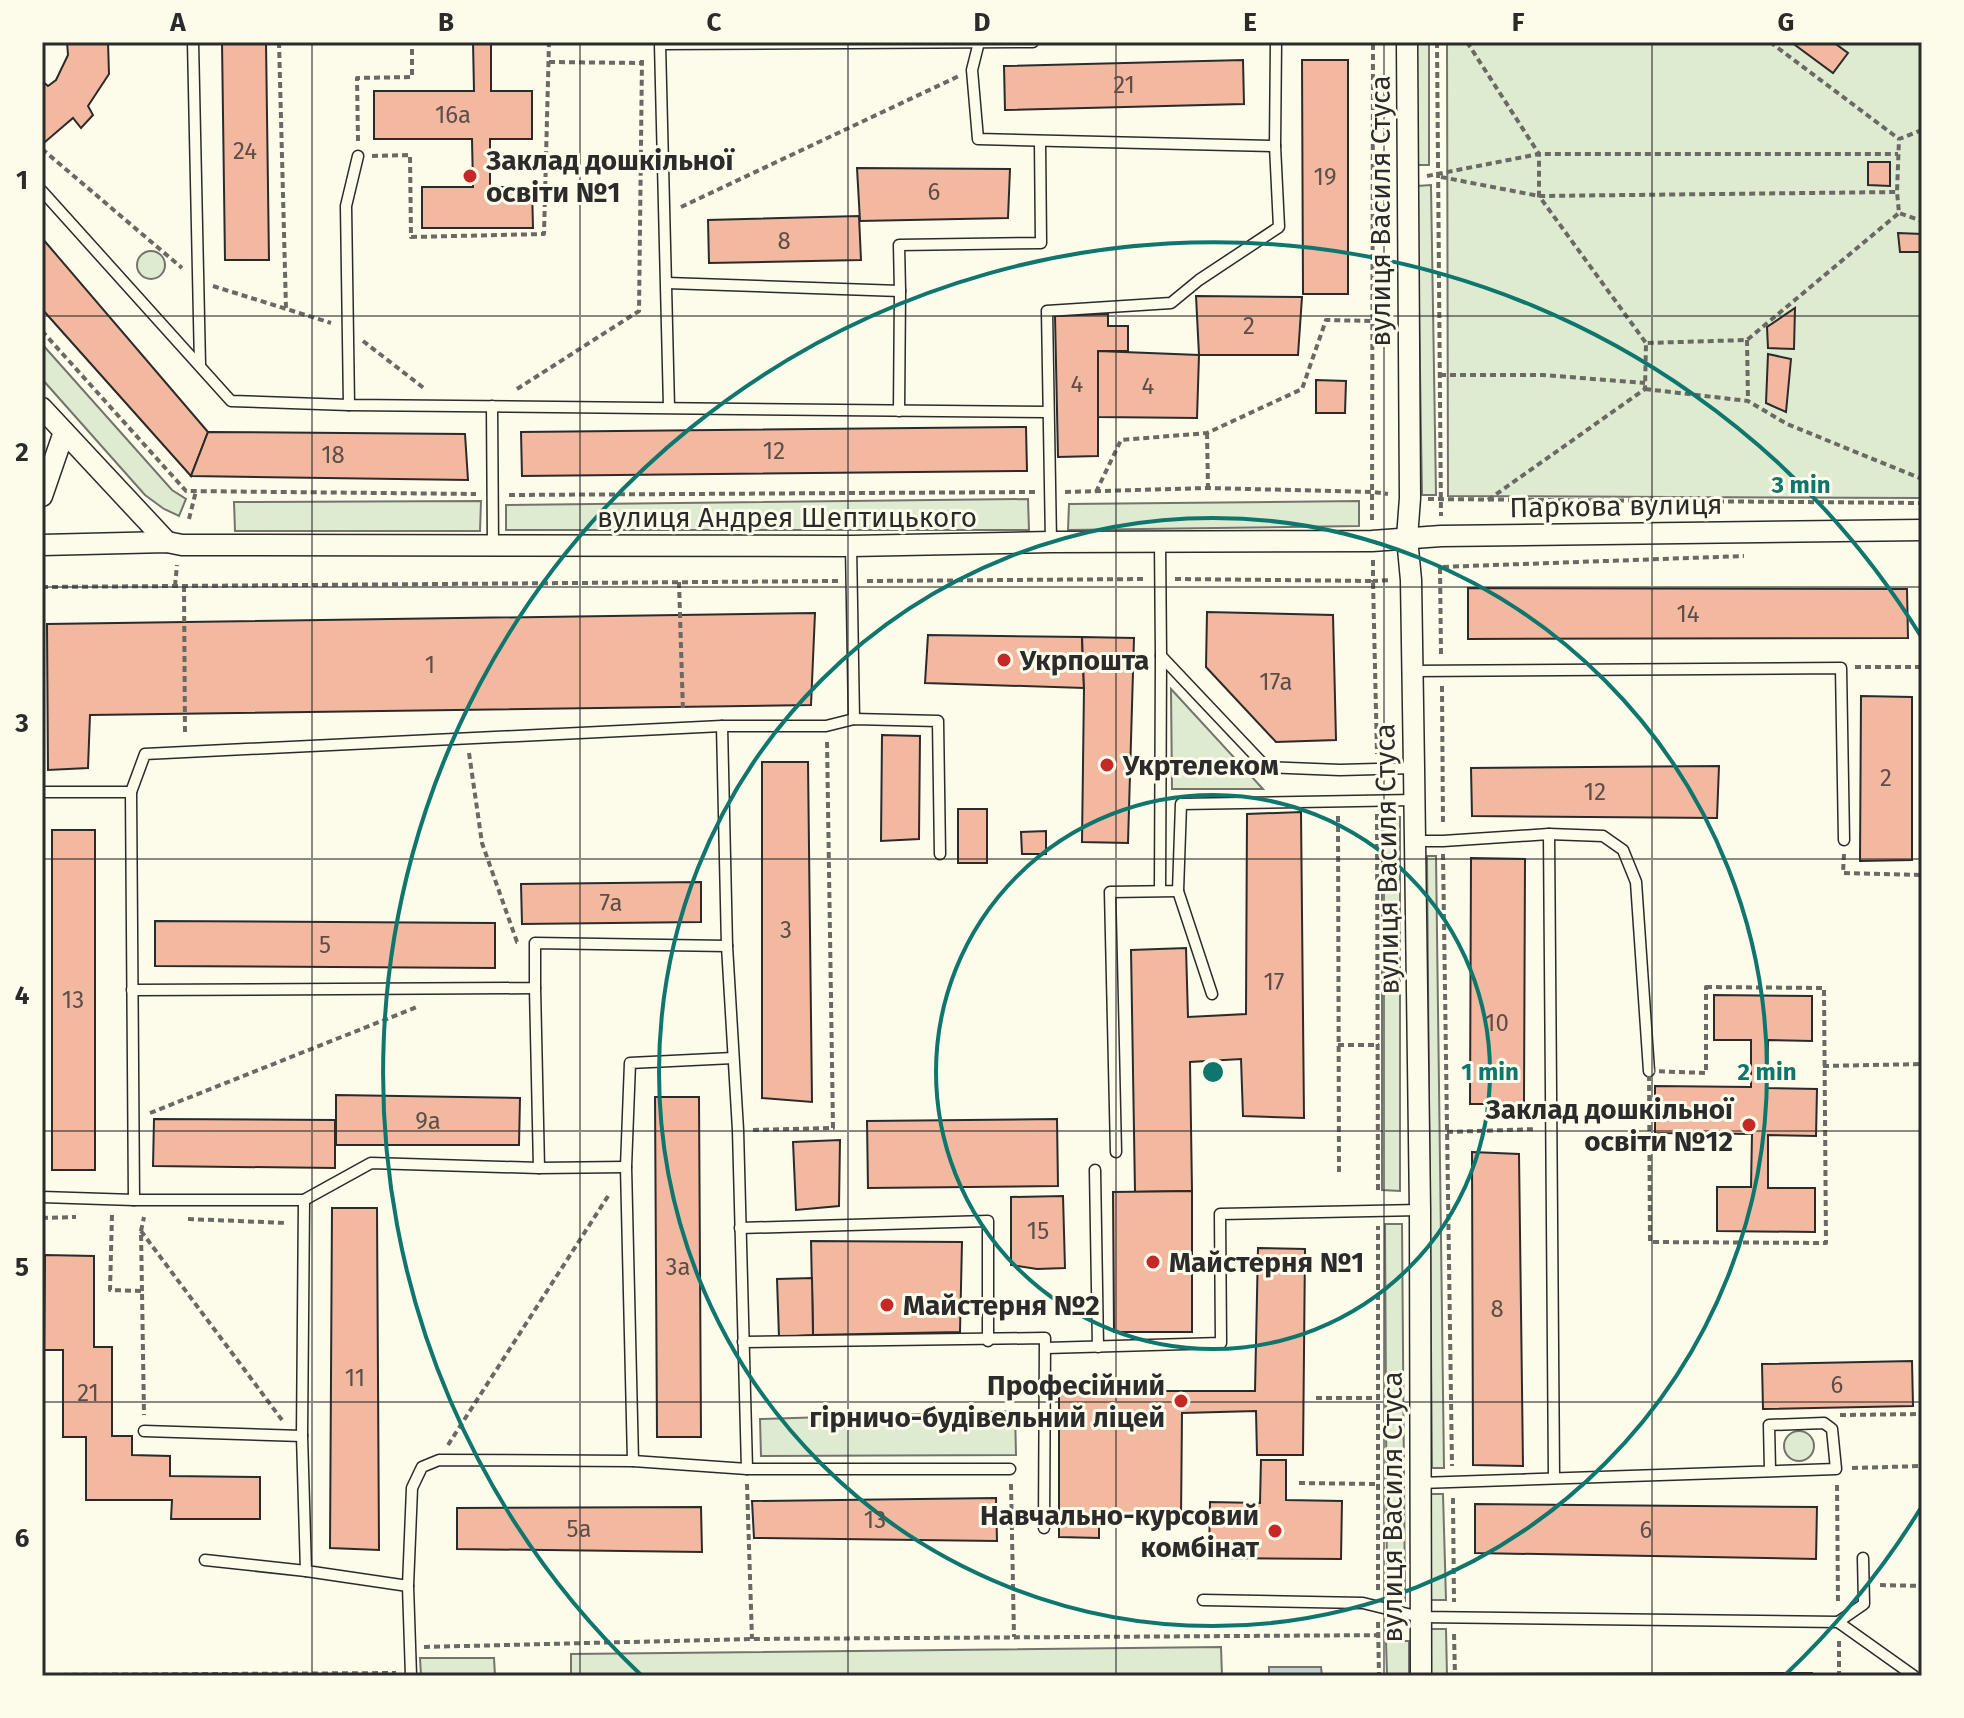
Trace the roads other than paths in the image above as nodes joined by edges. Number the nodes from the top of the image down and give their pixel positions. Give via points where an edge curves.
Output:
1 (193, 42) edge
2 (1033, 42) edge
3 (1276, 42) edge
4 (1407, 42) edge
5 (979, 43) edge
6 (1040, 142) junction
7 (1275, 146) junction
8 (358, 156) road end
9 (42, 191) edge
10 (667, 283) junction
11 (900, 291) junction
12 (200, 365) junction
13 (349, 405) junction
14 (492, 406) junction
15 (669, 407) junction
16 (42, 408) edge
17 (899, 411) junction
18 (1048, 412) junction
19 (64, 432) junction
20 (42, 496) edge
21 (1922, 530) edge
22 (1407, 538) junction
23 (167, 542) junction
24 (1051, 542) junction
25 (1160, 542) junction
26 (42, 545) edge
27 (851, 546) junction
28 (493, 547) junction
29 (1161, 656) junction
30 (1412, 671) junction
31 (854, 719) junction
32 (722, 726) junction
33 (1414, 768) junction
34 (42, 792) edge
35 (131, 792) junction
36 (1414, 800) junction
37 (1549, 834) junction
38 (1844, 840) road end
39 (1414, 841) junction
40 (940, 854) dead end
41 (1160, 890) junction
42 (1178, 891) junction
43 (727, 946) junction
44 (535, 988) junction
45 (132, 990) junction
46 (1212, 994) dead end
47 (733, 1058) junction
48 (1649, 1071) road end
49 (1116, 1152) dead end
50 (626, 1167) junction
51 (539, 1168) junction
52 (1095, 1170) dead end
53 (42, 1197) edge
54 (134, 1200) junction
55 (304, 1200) junction
56 (1420, 1210) junction
57 (740, 1228) junction
58 (988, 1341) junction
59 (743, 1342) junction
60 (1098, 1347) junction
61 (1046, 1348) junction
62 (144, 1431) road end
63 (298, 1435) junction
64 (633, 1461) junction
65 (747, 1469) junction
66 (1010, 1469) road end
67 (1770, 1470) junction
68 (1554, 1477) junction
69 (1420, 1483) junction
70 (1044, 1528) dead end
71 (1863, 1558) dead end
72 (205, 1560) dead end
73 (306, 1571) junction
74 (408, 1586) junction
75 (1203, 1600) dead end
76 (1838, 1622) junction
77 (1421, 1626) junction
78 (411, 1674) edge
79 (1421, 1676) edge
80 (1914, 1676) edge

1 - 12 lane
2 - 5 lane
3 - 7 lane
4 - 22 street, вулиця Василя Стуса
5 - 6 lane via 972,70 978,139
5 - 10 lane via 660,44
6 - 7 lane
6 - 11 lane via 1041,243 899,245
7 - 18 lane via 1279,227 1171,303 1047,311
8 - 13 lane via 346,206
9 - 12 lane
10 - 11 lane
10 - 15 lane
11 - 17 lane
12 - 13 lane via 231,401
13 - 14 lane
14 - 15 lane
14 - 28 lane
15 - 17 lane
16 - 19 street
17 - 18 lane
18 - 24 lane
19 - 20 street
19 - 23 street
21 - 22 street, Паркова вулиця
22 - 25 street, вулиця Андрея Шептицького
22 - 30 street, вулиця Василя Стуса
23 - 26 street, вулиця Андрея Шептицького
23 - 28 street, вулиця Андрея Шептицького
24 - 25 street, вулиця Андрея Шептицького
24 - 27 street, вулиця Андрея Шептицького
25 - 29 lane
27 - 28 street, вулиця Андрея Шептицького
27 - 31 lane
29 - 33 lane via 1266,767
29 - 41 lane
30 - 33 street, вулиця Василя Стуса
30 - 38 lane via 1841,668
31 - 32 lane via 826,726
31 - 40 lane via 938,721
32 - 35 lane via 145,754
32 - 43 lane
33 - 36 street, вулиця Василя Стуса
34 - 35 lane
35 - 45 lane
36 - 39 street, вулиця Василя Стуса
36 - 42 lane via 1181,804
37 - 39 lane
37 - 48 lane via 1603,836 1623,850 1636,882
37 - 68 lane
39 - 56 street, вулиця Василя Стуса
41 - 42 lane
41 - 49 lane via 1110,892
42 - 46 lane
43 - 44 lane via 535,943
43 - 47 lane
44 - 45 lane
44 - 51 lane
45 - 54 lane
47 - 50 lane via 630,1063
47 - 57 lane
50 - 51 lane
50 - 64 lane
51 - 55 lane via 371,1163
52 - 60 lane
53 - 54 lane
54 - 55 lane
55 - 63 lane
56 - 60 lane via 1220,1214 1221,1343
56 - 69 street, вулиця Василя Стуса
57 - 58 lane via 988,1221
57 - 59 lane
58 - 59 lane
58 - 61 lane via 1045,1338
59 - 65 lane
60 - 61 lane
61 - 70 lane
62 - 63 lane
63 - 73 lane
64 - 65 lane
64 - 74 lane via 439,1460 422,1467 412,1488
65 - 66 lane
67 - 67 lane via 1836,1469 1832,1429 1824,1423 1769,1425
67 - 68 lane
68 - 69 lane
69 - 77 street, вулиця Василя Стуса
71 - 76 lane via 1864,1604
72 - 73 lane
73 - 74 lane
74 - 78 lane
75 - 77 lane via 1363,1603
76 - 77 lane via 1454,1617
76 - 80 lane
77 - 79 street, вулиця Василя Стуса

